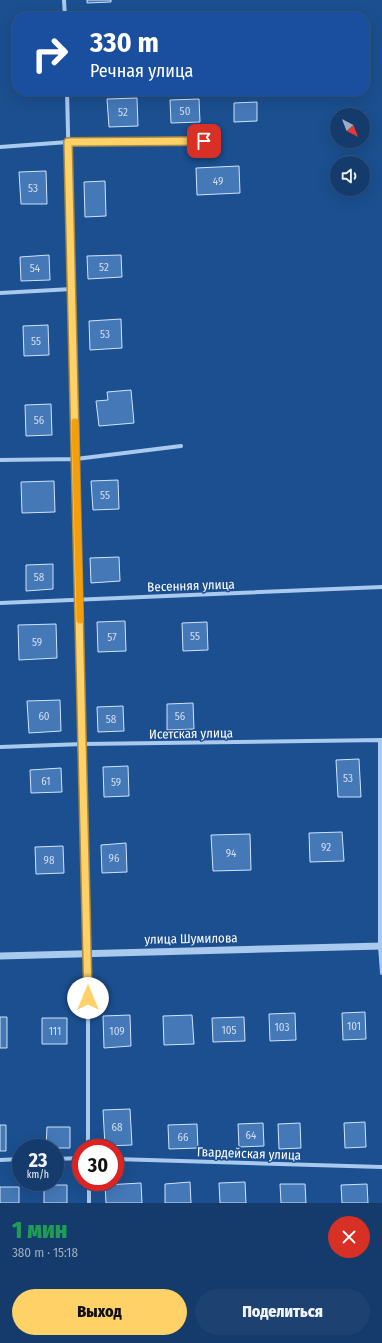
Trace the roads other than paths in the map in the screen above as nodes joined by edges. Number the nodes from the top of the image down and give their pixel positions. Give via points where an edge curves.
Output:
1 (64, 0) edge
2 (65, 12) edge
3 (67, 96) edge
4 (219, 141) dead end
5 (68, 142) junction
6 (0, 147) edge
7 (72, 289) junction
8 (0, 292) edge
9 (181, 446) dead end
10 (76, 459) junction
11 (0, 460) edge
12 (382, 587) edge
13 (79, 599) junction
14 (0, 603) edge
15 (381, 740) edge
16 (83, 744) junction
17 (0, 747) edge
18 (381, 946) edge
19 (88, 952) junction
20 (0, 956) edge
21 (382, 973) edge
22 (88, 1139) edge
23 (124, 1159) edge
24 (0, 1160) edge
25 (12, 1160) edge
26 (382, 1167) edge
27 (89, 1191) edge
28 (89, 1203) edge

1 - 2 street
3 - 5 street
4 - 5 street
5 - 6 street
5 - 7 street
7 - 8 street
7 - 10 street
9 - 10 street
10 - 11 street
10 - 13 street
12 - 13 street, Весенняя улица
13 - 14 street, Весенняя улица
13 - 16 street
15 - 16 street, Исетская улица
15 - 18 street
16 - 17 street, Исетская улица
16 - 19 street
18 - 19 street, улица Шумилова
18 - 21 street
19 - 20 street, улица Шумилова
19 - 22 street
23 - 26 street, Гвардейская улица
24 - 25 street
27 - 28 street

